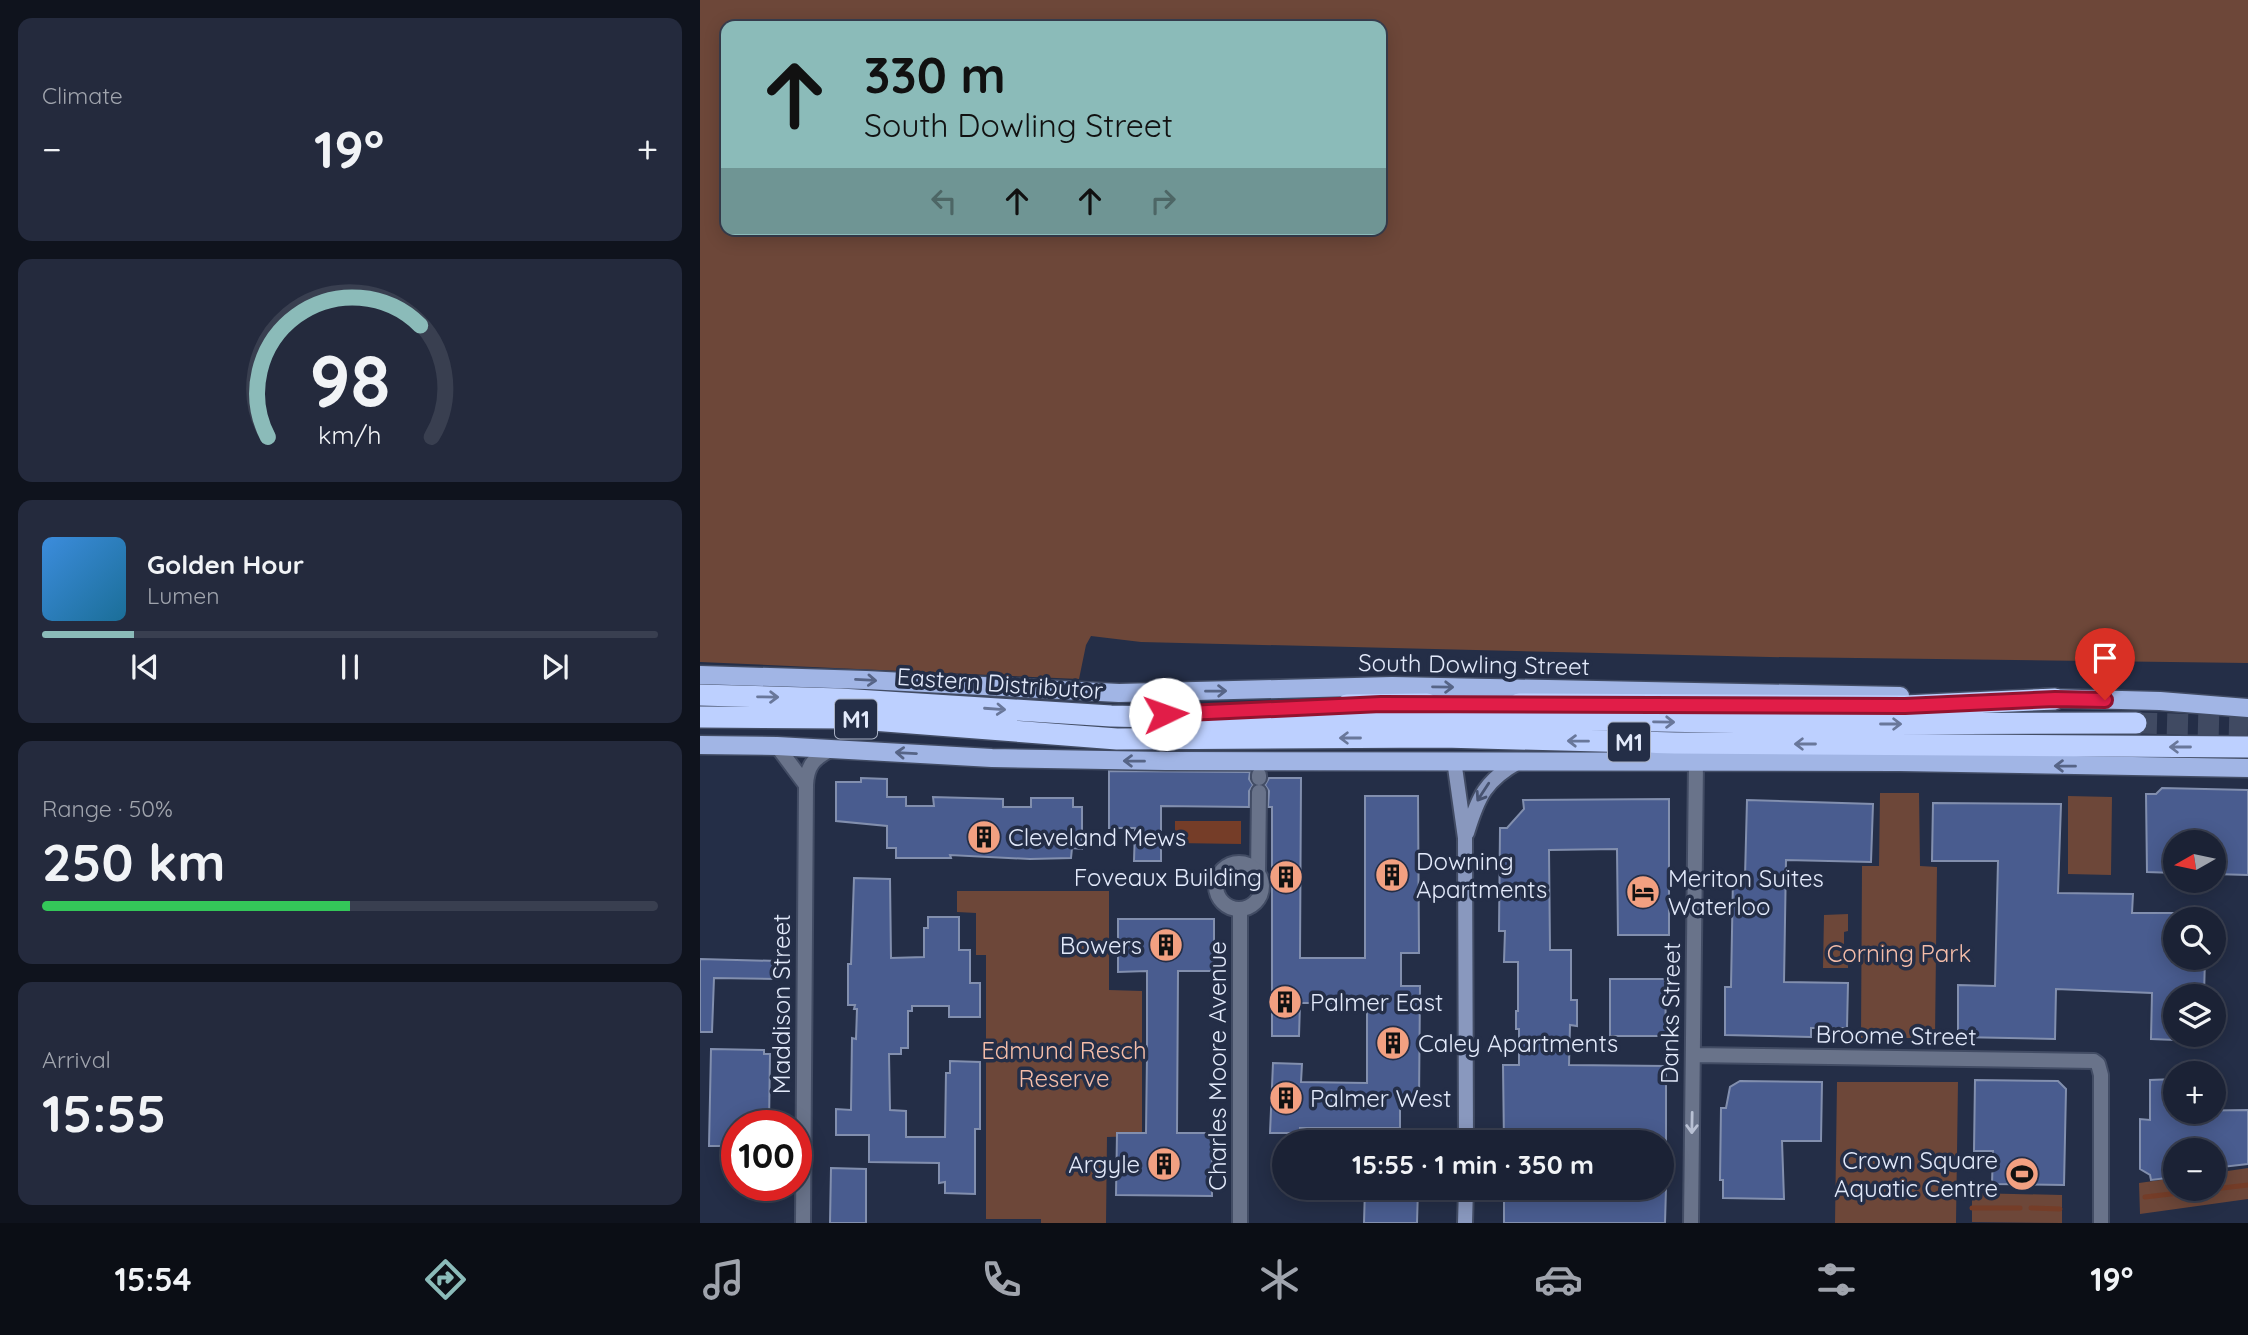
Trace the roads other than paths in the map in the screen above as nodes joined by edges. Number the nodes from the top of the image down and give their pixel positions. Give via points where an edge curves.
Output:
1 (700, 675) edge
2 (700, 695) edge
3 (2055, 699) junction
4 (2248, 708) edge
5 (1111, 716) junction
6 (700, 717) edge
7 (2136, 723) tunnel mouth
8 (700, 745) edge
9 (777, 746) junction
10 (2248, 747) edge
11 (832, 749) junction
12 (1454, 760) junction
13 (1520, 761) junction
14 (1696, 761) junction
15 (2248, 768) edge
16 (1259, 782) dead end
17 (806, 785) junction
18 (1465, 838) junction
19 (1258, 874) junction
20 (1240, 909) junction
21 (1693, 1055) junction
22 (1466, 1130) edge
23 (1466, 1200) edge
24 (803, 1223) edge
25 (1240, 1223) edge
26 (1465, 1223) edge
27 (1691, 1223) edge
28 (2101, 1223) edge

1 -> 3 main road, South Dowling Street via 1119,693 1392,687
2 -> 5 highway, Eastern Distributor / M1 via 840,698
3 - 4 main road, South Dowling Street
3 - 5 highway via 1905,706 1381,704
5 -> 7 highway, Eastern Distributor / M1
10 -> 6 highway, Eastern Distributor / M1 via 1443,737 1118,739 846,718
8 - 9 main road
9 - 11 main road
9 - 17 street
12 -> 11 main road via 1141,761
11 - 17 street, Maddison Street via 816,757 807,770
12 - 13 main road
12 - 18 main road
13 - 14 main road
13 -> 18 main road via 1483,790
15 -> 14 main road
14 - 21 street, Danks Street
16 - 19 street
17 - 24 street, Maddison Street
18 - 22 main road
19 - 20 street via 1259,897
19 - 20 street via 1238,864 1220,873 1218,894 1226,905
20 - 25 street, Charles Moore Avenue
21 -> 27 street, Danks Street
21 - 28 street, Broome Street via 2098,1063
23 - 26 main road

